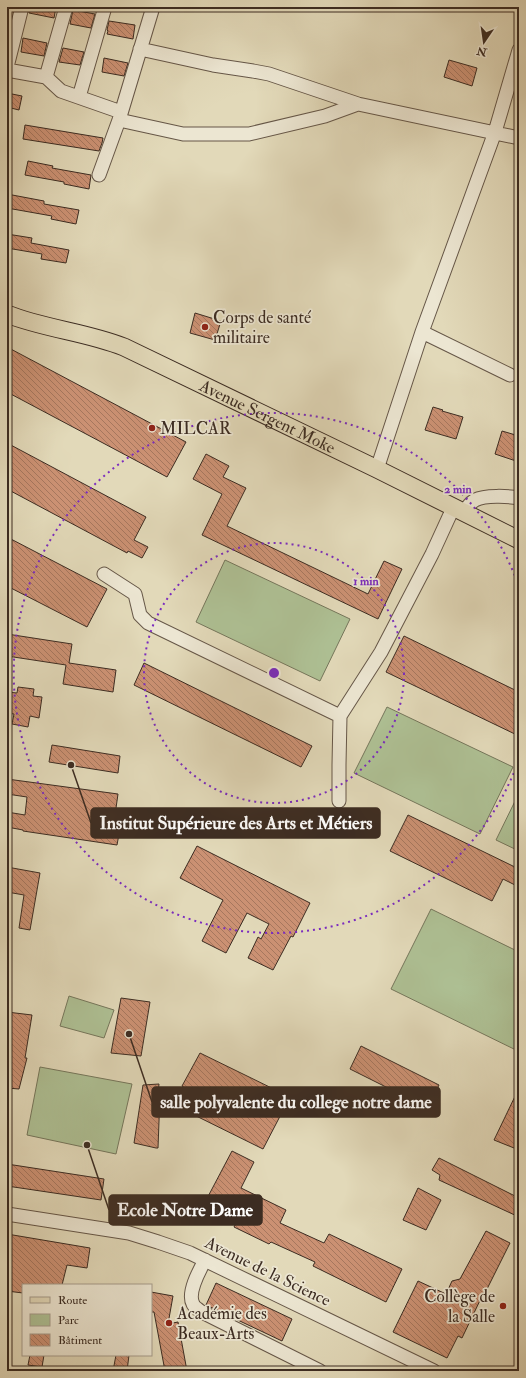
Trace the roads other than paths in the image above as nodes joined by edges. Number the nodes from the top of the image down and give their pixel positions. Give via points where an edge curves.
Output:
1 (22, 7) edge
2 (66, 7) edge
3 (105, 7) edge
4 (153, 7) edge
5 (140, 49) junction
6 (519, 50) edge
7 (7, 69) edge
8 (46, 77) junction
9 (79, 97) junction
10 (358, 104) junction
11 (120, 116) junction
12 (495, 132) junction
13 (519, 138) edge
14 (99, 175) dead end
15 (7, 314) edge
16 (422, 332) junction
17 (510, 374) dead end
18 (377, 469) junction
19 (519, 498) edge
20 (459, 509) junction
21 (519, 540) edge
22 (104, 574) dead end
23 (340, 716) junction
24 (339, 801) dead end
25 (7, 1214) edge
26 (205, 1260) junction
27 (320, 1371) edge
28 (434, 1371) edge

1 - 7 street
2 - 8 street
3 - 9 street
4 - 5 street
5 - 10 street via 269,74
5 - 11 street
6 - 12 street
7 - 8 street
8 - 9 street via 61,90
9 - 11 street
10 - 11 street via 325,116 248,134 183,134
10 - 12 street
11 - 14 street
12 - 13 street
12 - 16 street
15 - 18 main road, Avenue Sergent Moke via 27,322 112,343
16 - 17 street
16 - 18 street
18 - 20 main road, Avenue Sergent Moke
19 - 20 street via 489,497 475,500
20 - 21 main road, Avenue Sergent Moke
20 - 23 street via 432,554 382,652
22 - 23 street via 135,594 140,615 148,623
23 - 24 street
25 - 26 street, Avenue de la Science via 129,1234 165,1244
26 - 27 street via 193,1285 193,1305 200,1311
26 - 28 street, Avenue de la Science

